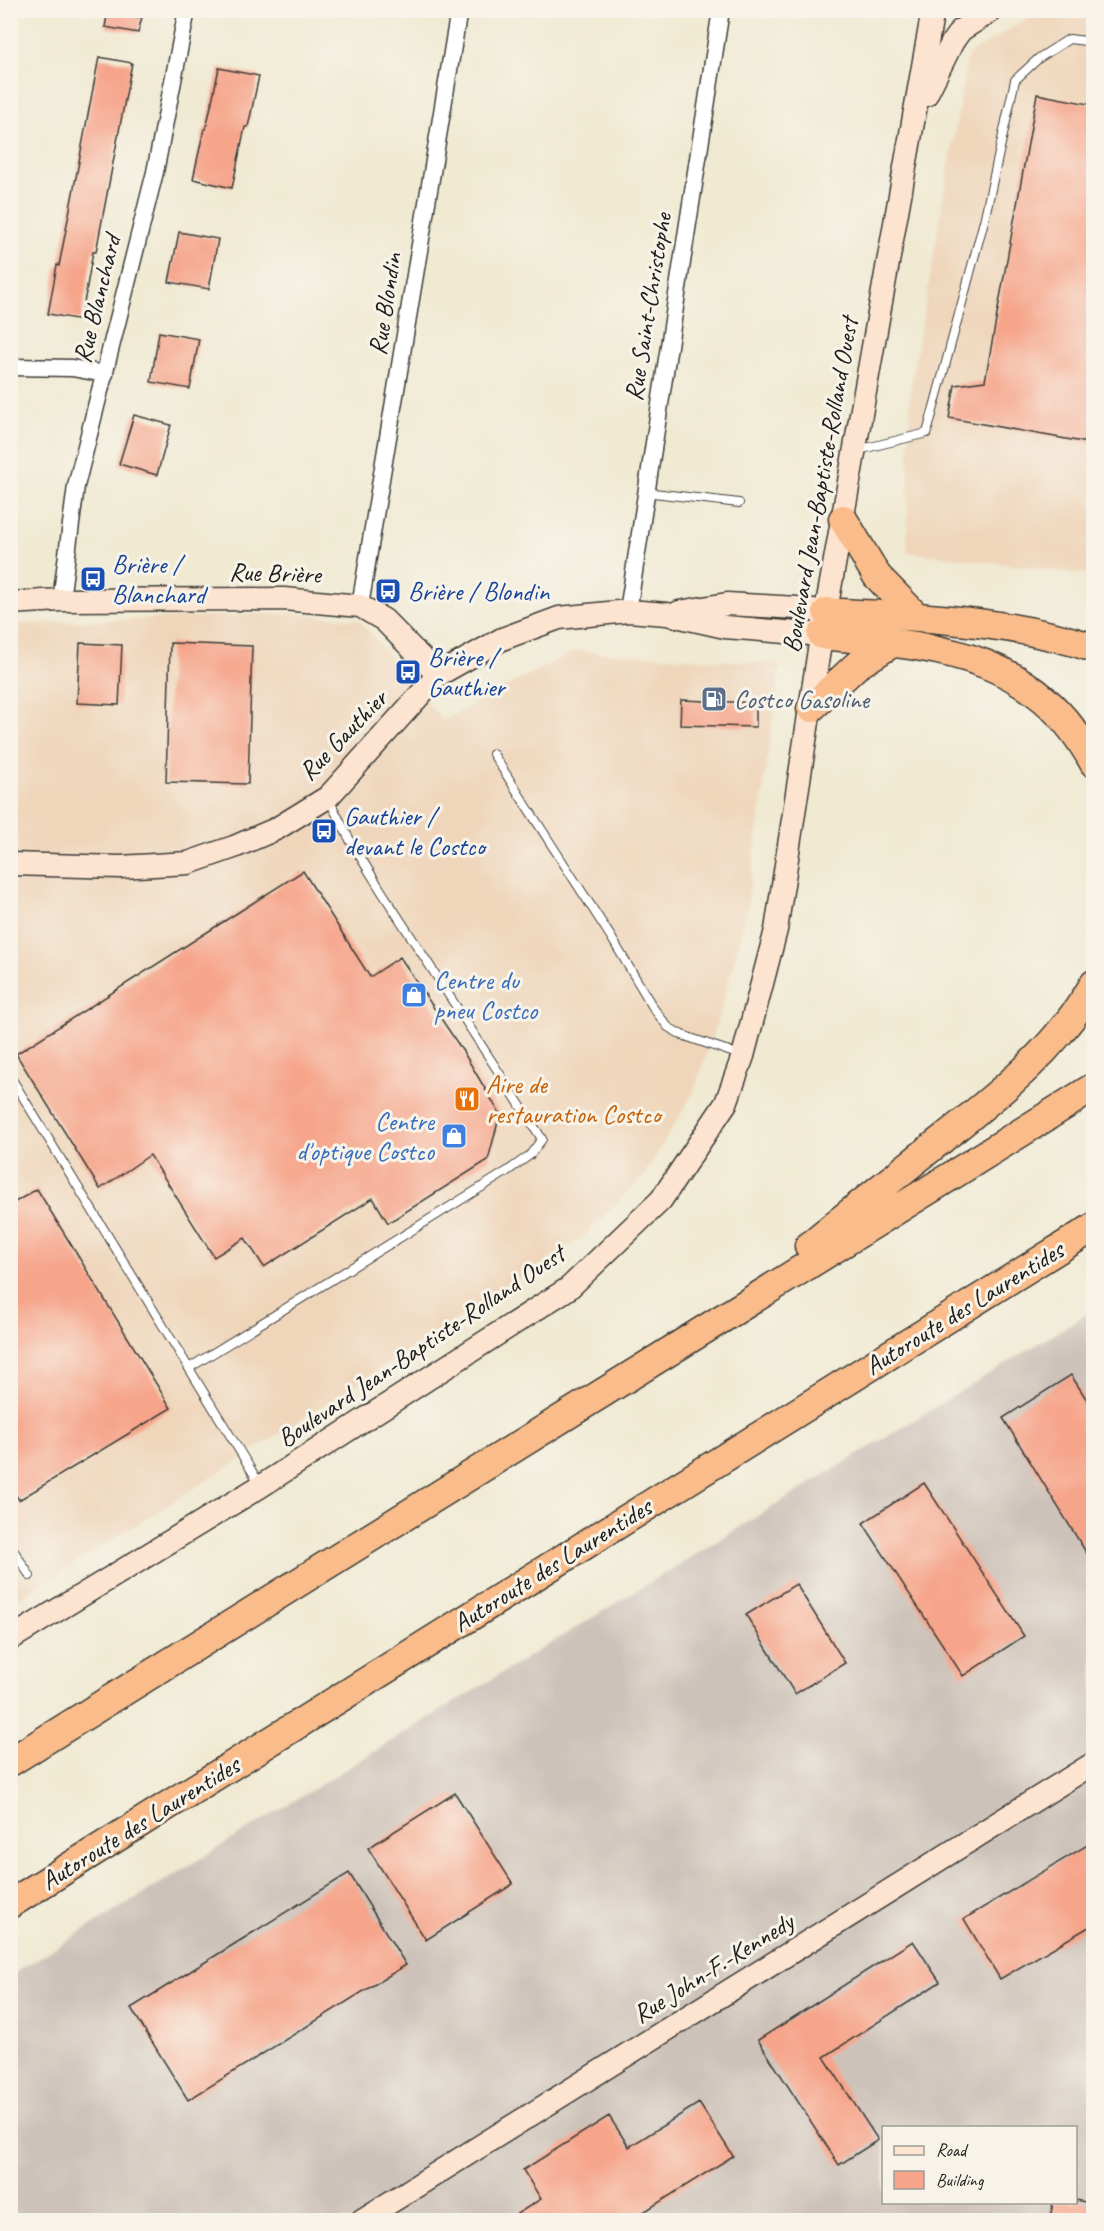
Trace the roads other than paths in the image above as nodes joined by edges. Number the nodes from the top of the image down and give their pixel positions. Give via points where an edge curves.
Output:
1 (187, 10) edge
2 (459, 10) edge
3 (721, 10) edge
4 (933, 10) edge
5 (993, 10) edge
6 (1094, 42) edge
7 (914, 114) junction
8 (10, 367) edge
9 (105, 374) junction
10 (855, 450) junction
11 (645, 492) junction
12 (739, 504) dead end
13 (843, 519) junction
14 (61, 600) junction
15 (10, 603) edge
16 (360, 606) junction
17 (628, 611) junction
18 (916, 616) junction
19 (824, 624) junction
20 (891, 644) junction
21 (1094, 648) edge
22 (438, 675) junction
23 (811, 708) junction
24 (493, 754) dead end
25 (1094, 763) edge
26 (328, 797) junction
27 (10, 864) edge
28 (1094, 984) edge
29 (743, 1056) junction
30 (10, 1076) edge
31 (1094, 1087) edge
32 (1094, 1227) edge
33 (706, 1328) junction
34 (189, 1368) junction
35 (261, 1486) junction
36 (10, 1545) edge
37 (30, 1576) dead end
38 (10, 1639) edge
39 (10, 1762) edge
40 (1094, 1763) edge
41 (10, 1904) edge
42 (362, 2220) edge

1 - 9 street, Rue Blanchard via 155,172
2 - 16 street, Rue Blondin
3 - 11 street, Rue Saint-Christophe
4 - 7 street, Boulevard Jean-Baptiste-Rolland Ouest
5 - 7 street via 962,30 953,41
6 - 10 lane via 1069,39 1039,58 1015,80 984,222 927,433
7 - 10 street, Boulevard Jean-Baptiste-Rolland Ouest
8 - 9 street via 72,368
9 - 14 street, Rue Blanchard via 76,486
10 - 13 street, Boulevard Jean-Baptiste-Rolland Ouest
11 - 12 lane
11 - 17 street, Rue Saint-Christophe
13 - 18 highway via 877,576
13 - 19 street, Boulevard Jean-Baptiste-Rolland Ouest
14 - 15 street, Rue Brière
14 - 16 street, Rue Brière via 284,599
16 - 22 street, Rue Brière via 384,620
17 - 19 street, Rue Gauthier via 667,614 725,627
17 - 22 street, Rue Gauthier via 559,618 502,639
18 - 19 highway
18 - 21 highway via 1052,635
19 - 20 highway
19 - 23 street, Boulevard Jean-Baptiste-Rolland Ouest
20 - 23 highway via 856,666
20 - 25 highway via 960,654 1009,674 1058,712
22 - 26 street, Rue Gauthier
23 - 29 street, Boulevard Jean-Baptiste-Rolland Ouest via 776,930
24 - 29 lane via 668,1027
26 - 27 street, Rue Gauthier via 276,829 234,848 188,862 120,867
26 - 34 lane via 382,892 542,1139 530,1155 506,1172
28 - 33 highway via 1059,1036 1016,1079
29 - 35 street, Boulevard Jean-Baptiste-Rolland Ouest via 726,1103 661,1200 569,1288
30 - 34 lane
31 - 33 highway
32 - 41 highway, Autoroute des Laurentides
33 - 39 highway
34 - 35 lane
35 - 38 street, Boulevard Jean-Baptiste-Rolland Ouest
36 - 37 lane
40 - 42 street, Rue John-F.-Kennedy

